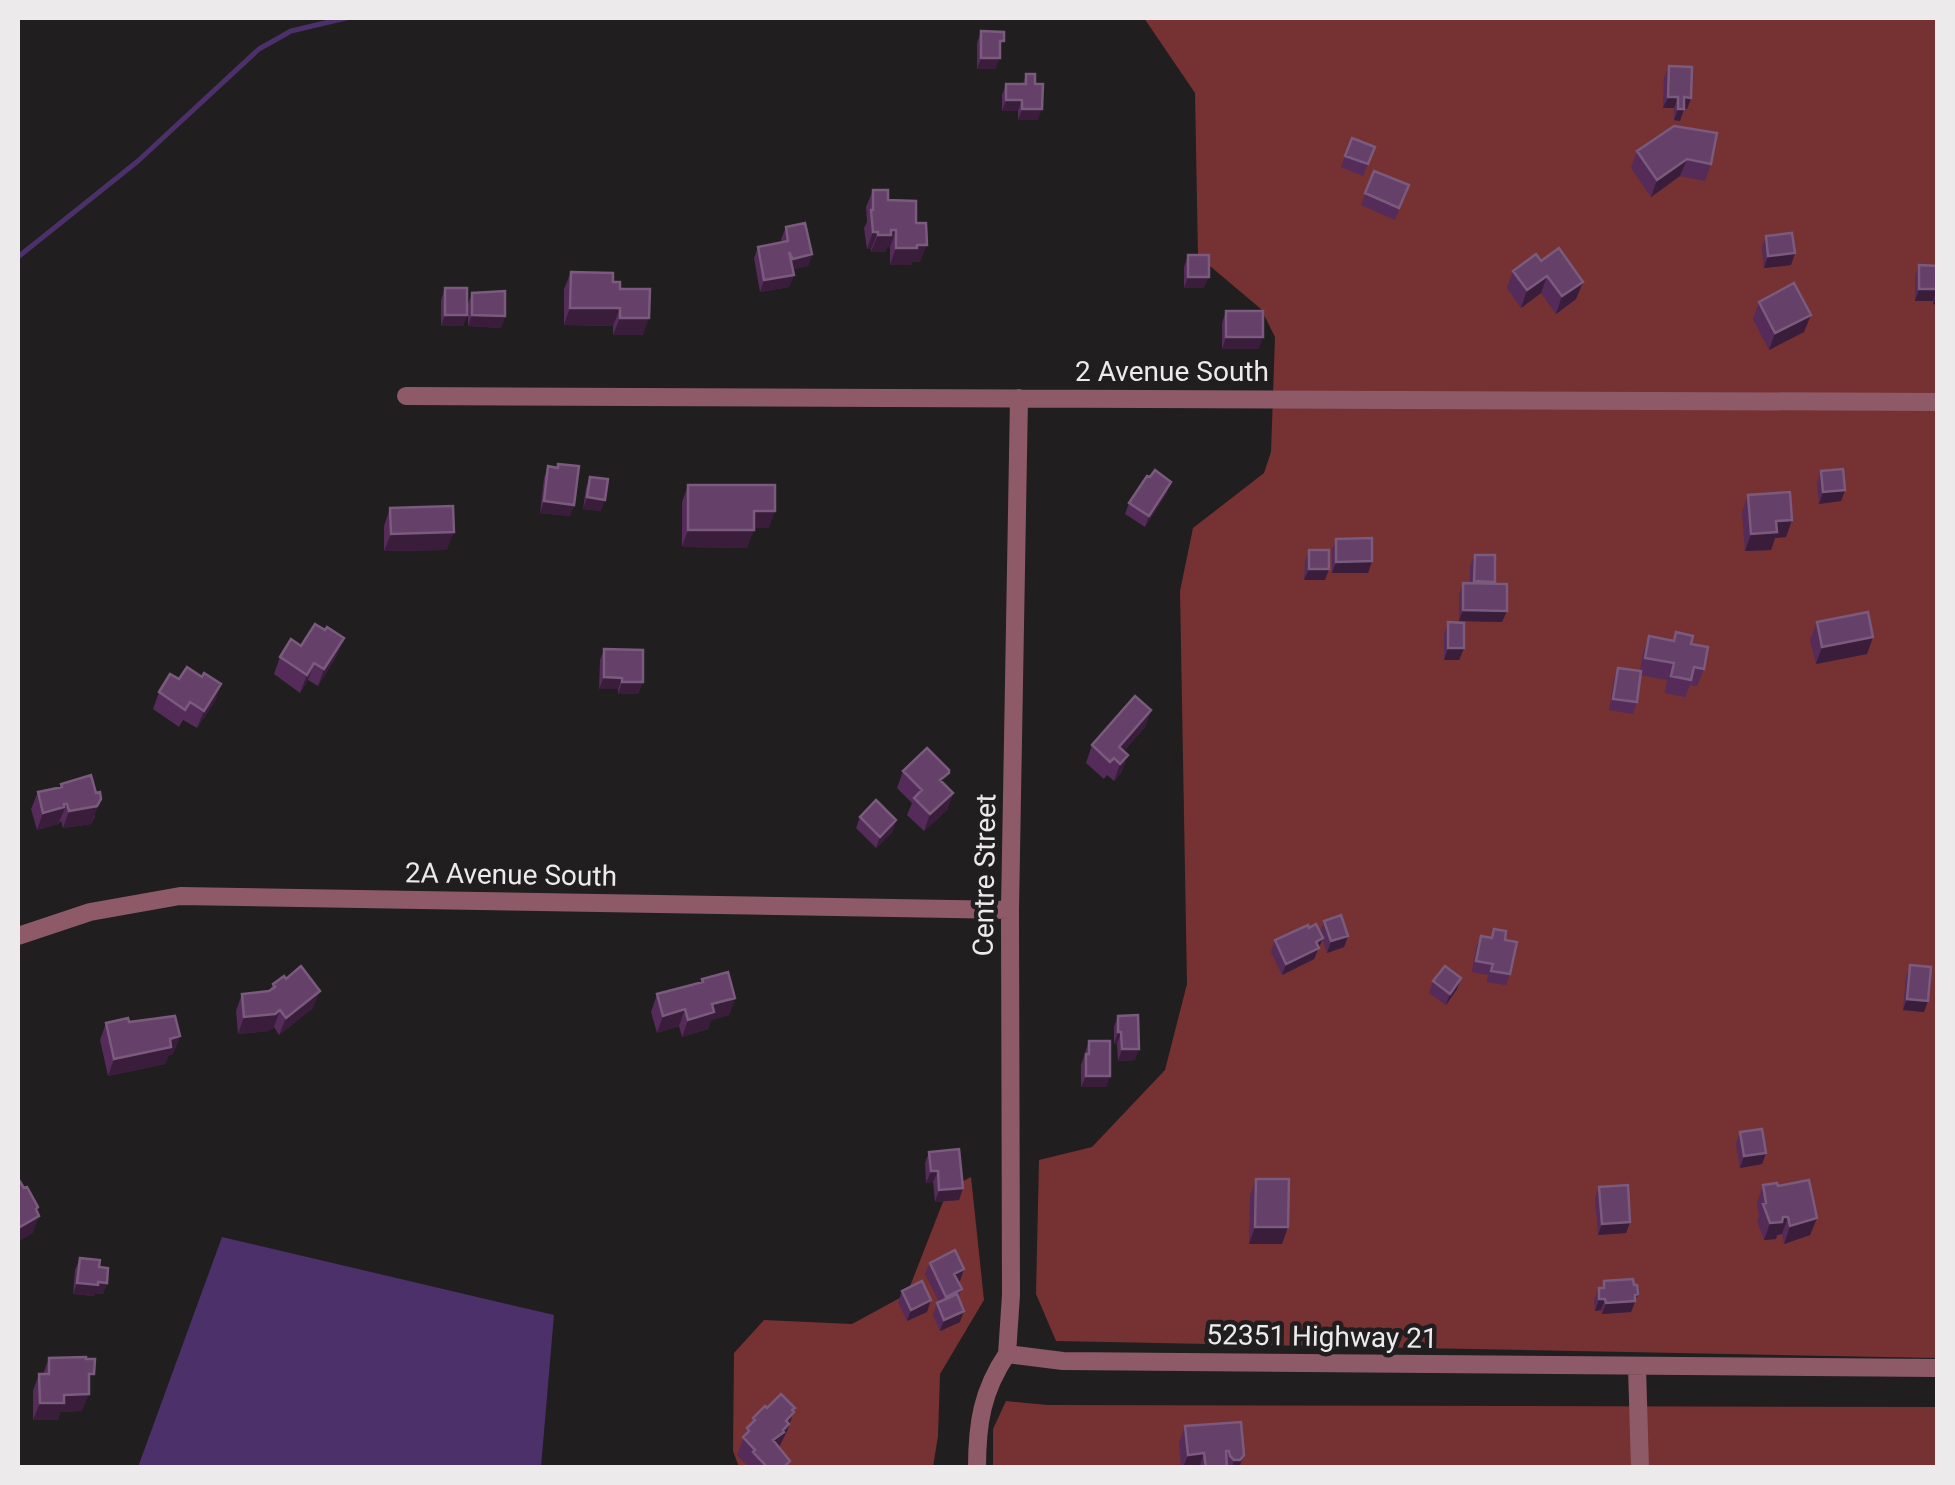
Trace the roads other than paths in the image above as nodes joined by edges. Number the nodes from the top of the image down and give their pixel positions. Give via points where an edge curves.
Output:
1 (406, 396) dead end
2 (1019, 398) junction
3 (1938, 402) edge
4 (1010, 910) junction
5 (18, 936) edge
6 (1007, 1354) junction
7 (1637, 1367) junction
8 (1938, 1368) edge
9 (977, 1468) edge
10 (1640, 1468) edge

1 - 2 street, 2 Avenue South
2 - 3 street, 2 Avenue South
2 - 4 street, Centre Street
4 - 5 street, 2A Avenue South via 180,896 90,912
4 - 6 street, Centre Street
6 - 7 street, 52351 Highway 21 via 1063,1361
6 - 9 street via 984,1402
7 - 8 street, 52351 Highway 21
7 - 10 street

